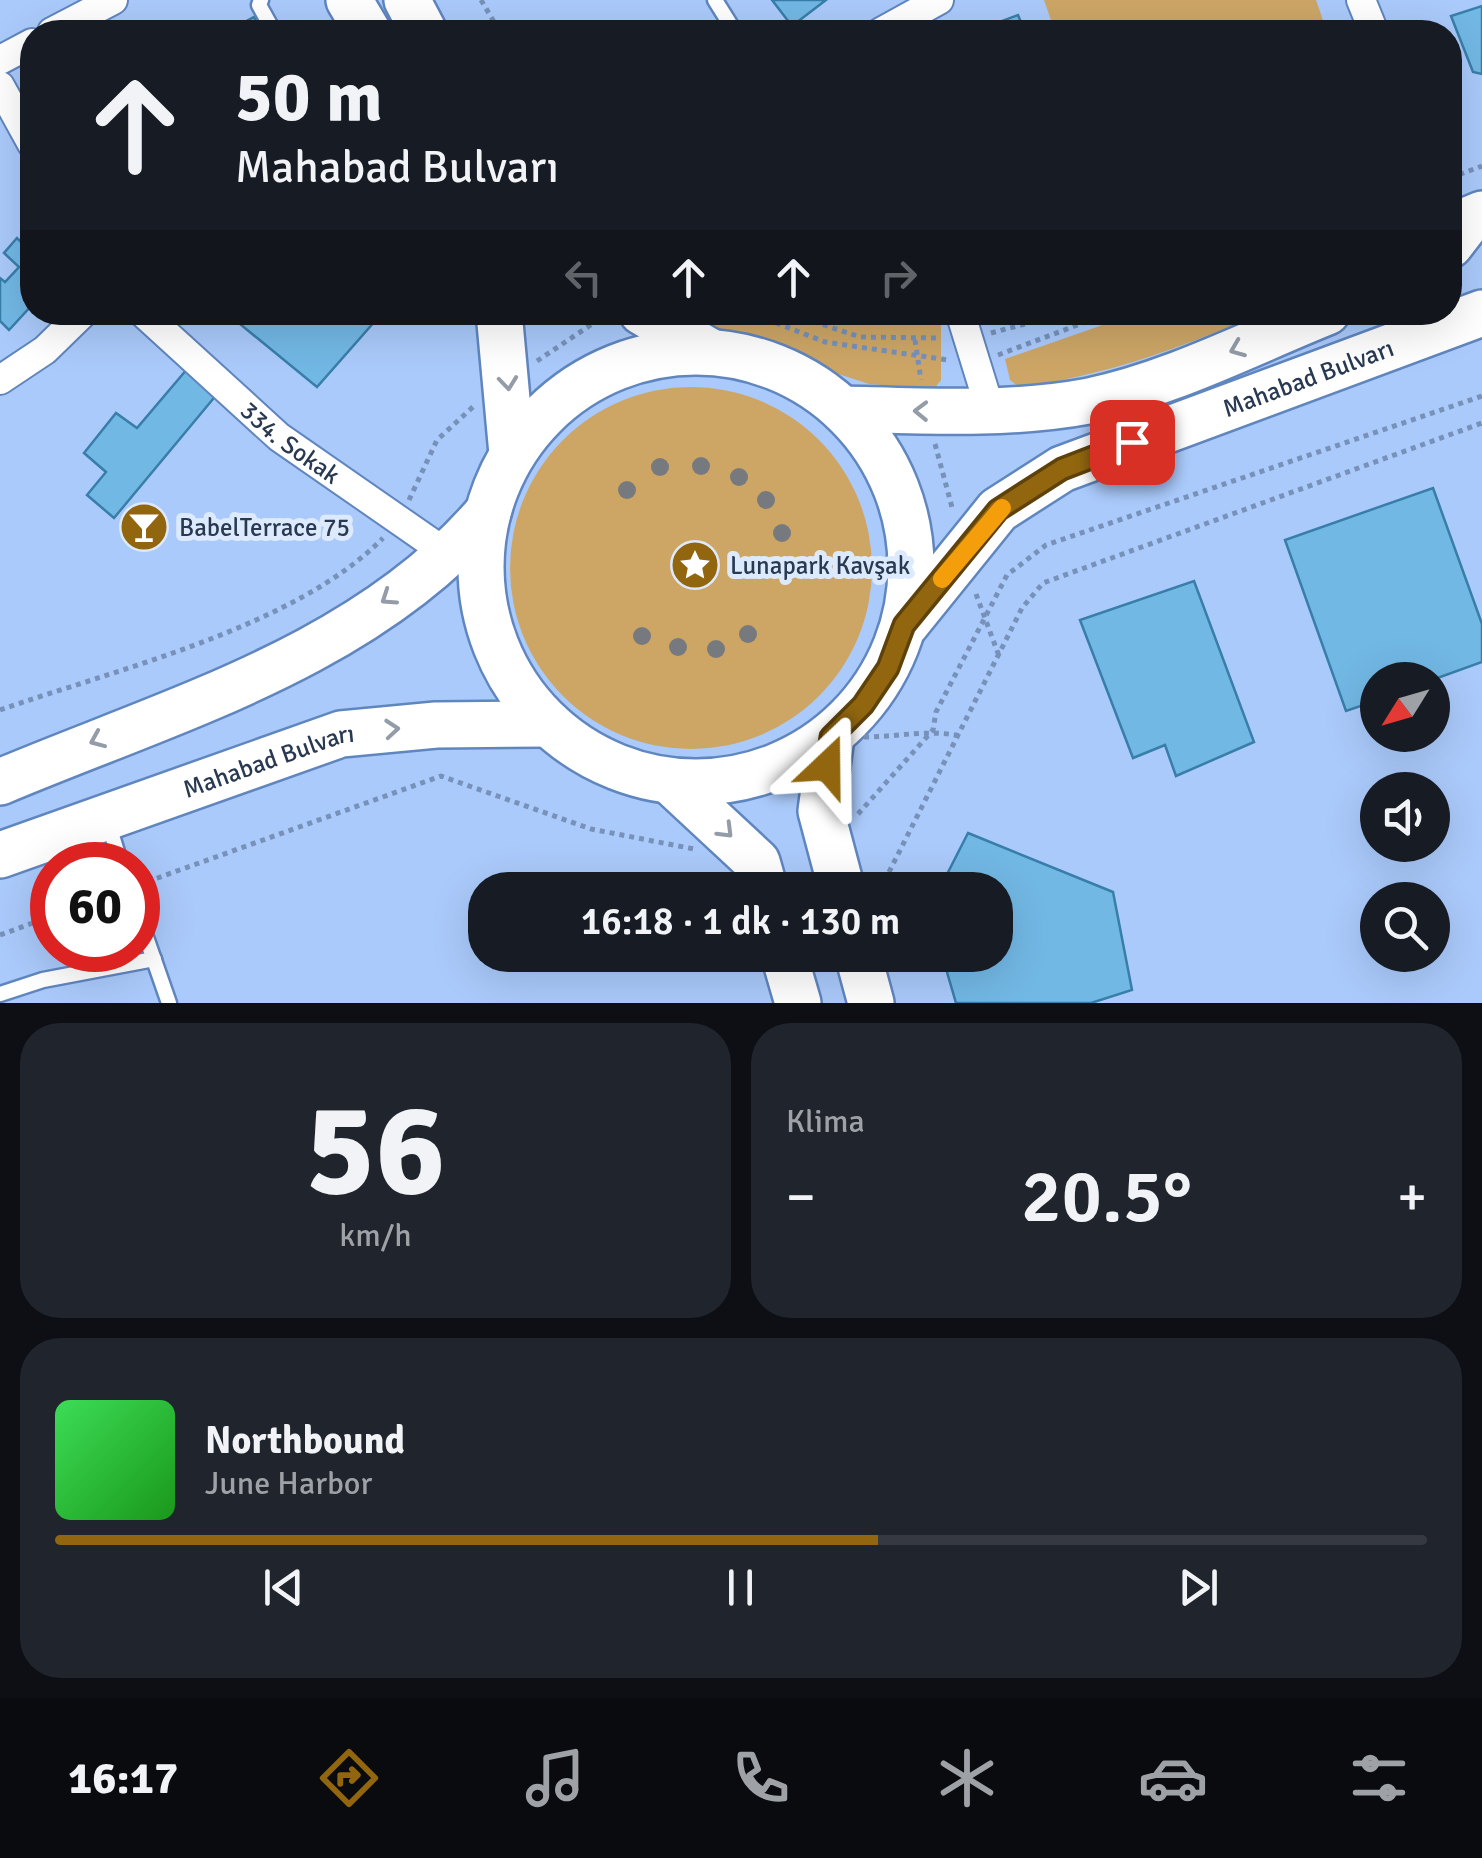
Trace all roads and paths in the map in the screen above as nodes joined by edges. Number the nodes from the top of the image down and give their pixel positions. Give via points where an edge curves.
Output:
1 (113, 0) edge
2 (939, 0) edge
3 (75, 20) edge
4 (903, 20) edge
5 (0, 86) edge
6 (20, 122) edge
7 (1482, 214) edge
8 (1462, 229) edge
9 (71, 325) edge
10 (156, 325) edge
11 (501, 325) edge
12 (591, 325) edge
13 (664, 325) edge
14 (781, 325) edge
15 (822, 325) edge
16 (960, 325) edge
17 (963, 325) edge
18 (972, 325) edge
19 (1030, 325) edge
20 (1077, 325) edge
21 (1294, 325) edge
22 (1448, 325) edge
23 (1425, 333) junction
24 (915, 340) junction
25 (1482, 346) edge
26 (710, 352) junction
27 (916, 356) junction
28 (976, 363) junction
29 (0, 380) edge
30 (508, 381) junction
31 (1482, 396) edge
32 (842, 409) junction
33 (990, 409) junction
34 (927, 412) junction
35 (1482, 423) edge
36 (512, 454) junction
37 (488, 512) junction
38 (400, 520) junction
39 (963, 553) junction
40 (449, 556) junction
41 (983, 618) junction
42 (904, 625) junction
43 (999, 656) junction
44 (0, 710) edge
45 (549, 724) junction
46 (933, 730) junction
47 (960, 736) junction
48 (831, 737) junction
49 (0, 782) edge
50 (671, 782) junction
51 (106, 817) junction
52 (114, 842) edge
53 (830, 846) junction
54 (701, 851) dead end
55 (0, 855) edge
56 (760, 872) edge
57 (837, 872) edge
58 (889, 872) edge
59 (160, 878) edge
60 (30, 924) edge
61 (0, 936) edge
62 (85, 972) edge
63 (158, 972) edge
64 (789, 972) edge
65 (862, 972) edge
66 (0, 994) edge
67 (169, 1003) edge
68 (798, 1003) edge
69 (870, 1003) edge

1 - 3 street
2 - 4 street
5 - 6 street
7 - 8 main road
9 - 29 street
10 - 38 street, 334. Sokak via 279,437
11 - 30 main road
12 - 30 path
13 - 26 main road
14 - 27 path via 825,342
15 - 24 path via 860,338
16 - 24 path
17 - 28 street
18 - 19 path
20 - 28 path
21 -> 33 main road, Mahabad Bulvarı via 1089,400
22 - 23 main road, Mahabad Bulvarı
23 - 25 main road
23 - 39 main road, Mahabad Bulvarı via 1062,469 998,510
24 - 27 path
26 - 32 main road via 773,367
26 - 36 main road via 618,366 577,387
27 - 28 path
27 - 34 path
28 - 33 street
30 -> 36 main road
30 - 38 path via 449,425
31 - 41 path via 1046,545 1007,574
34 -> 32 main road, Mahabad Bulvarı
32 - 42 main road via 880,454 904,508 912,567
33 - 34 main road, Mahabad Bulvarı
34 - 39 path
35 - 43 path via 1043,582
36 - 37 main road
37 - 40 main road
37 - 45 main road via 481,570 489,626 512,680
38 - 40 street, 334. Sokak
38 - 44 path via 332,581 297,599 232,629
39 - 41 path
39 - 42 main road, Mahabad Bulvarı
40 -> 49 main road via 291,662
41 - 43 path
41 - 46 path
42 - 48 main road via 872,693
43 - 47 path
45 - 50 main road via 606,763
51 -> 45 main road, Mahabad Bulvarı via 341,734
46 - 47 path
46 - 48 path via 910,738
46 - 53 path
47 - 58 path
48 - 50 main road via 782,766 728,781
48 - 53 main road via 821,810
50 -> 56 main road
51 - 52 lane
51 - 55 main road, Mahabad Bulvarı
53 - 57 main road
54 - 59 path via 592,829 441,776
60 - 61 path
62 - 66 lane
63 - 67 lane
64 - 68 main road
65 - 69 main road

